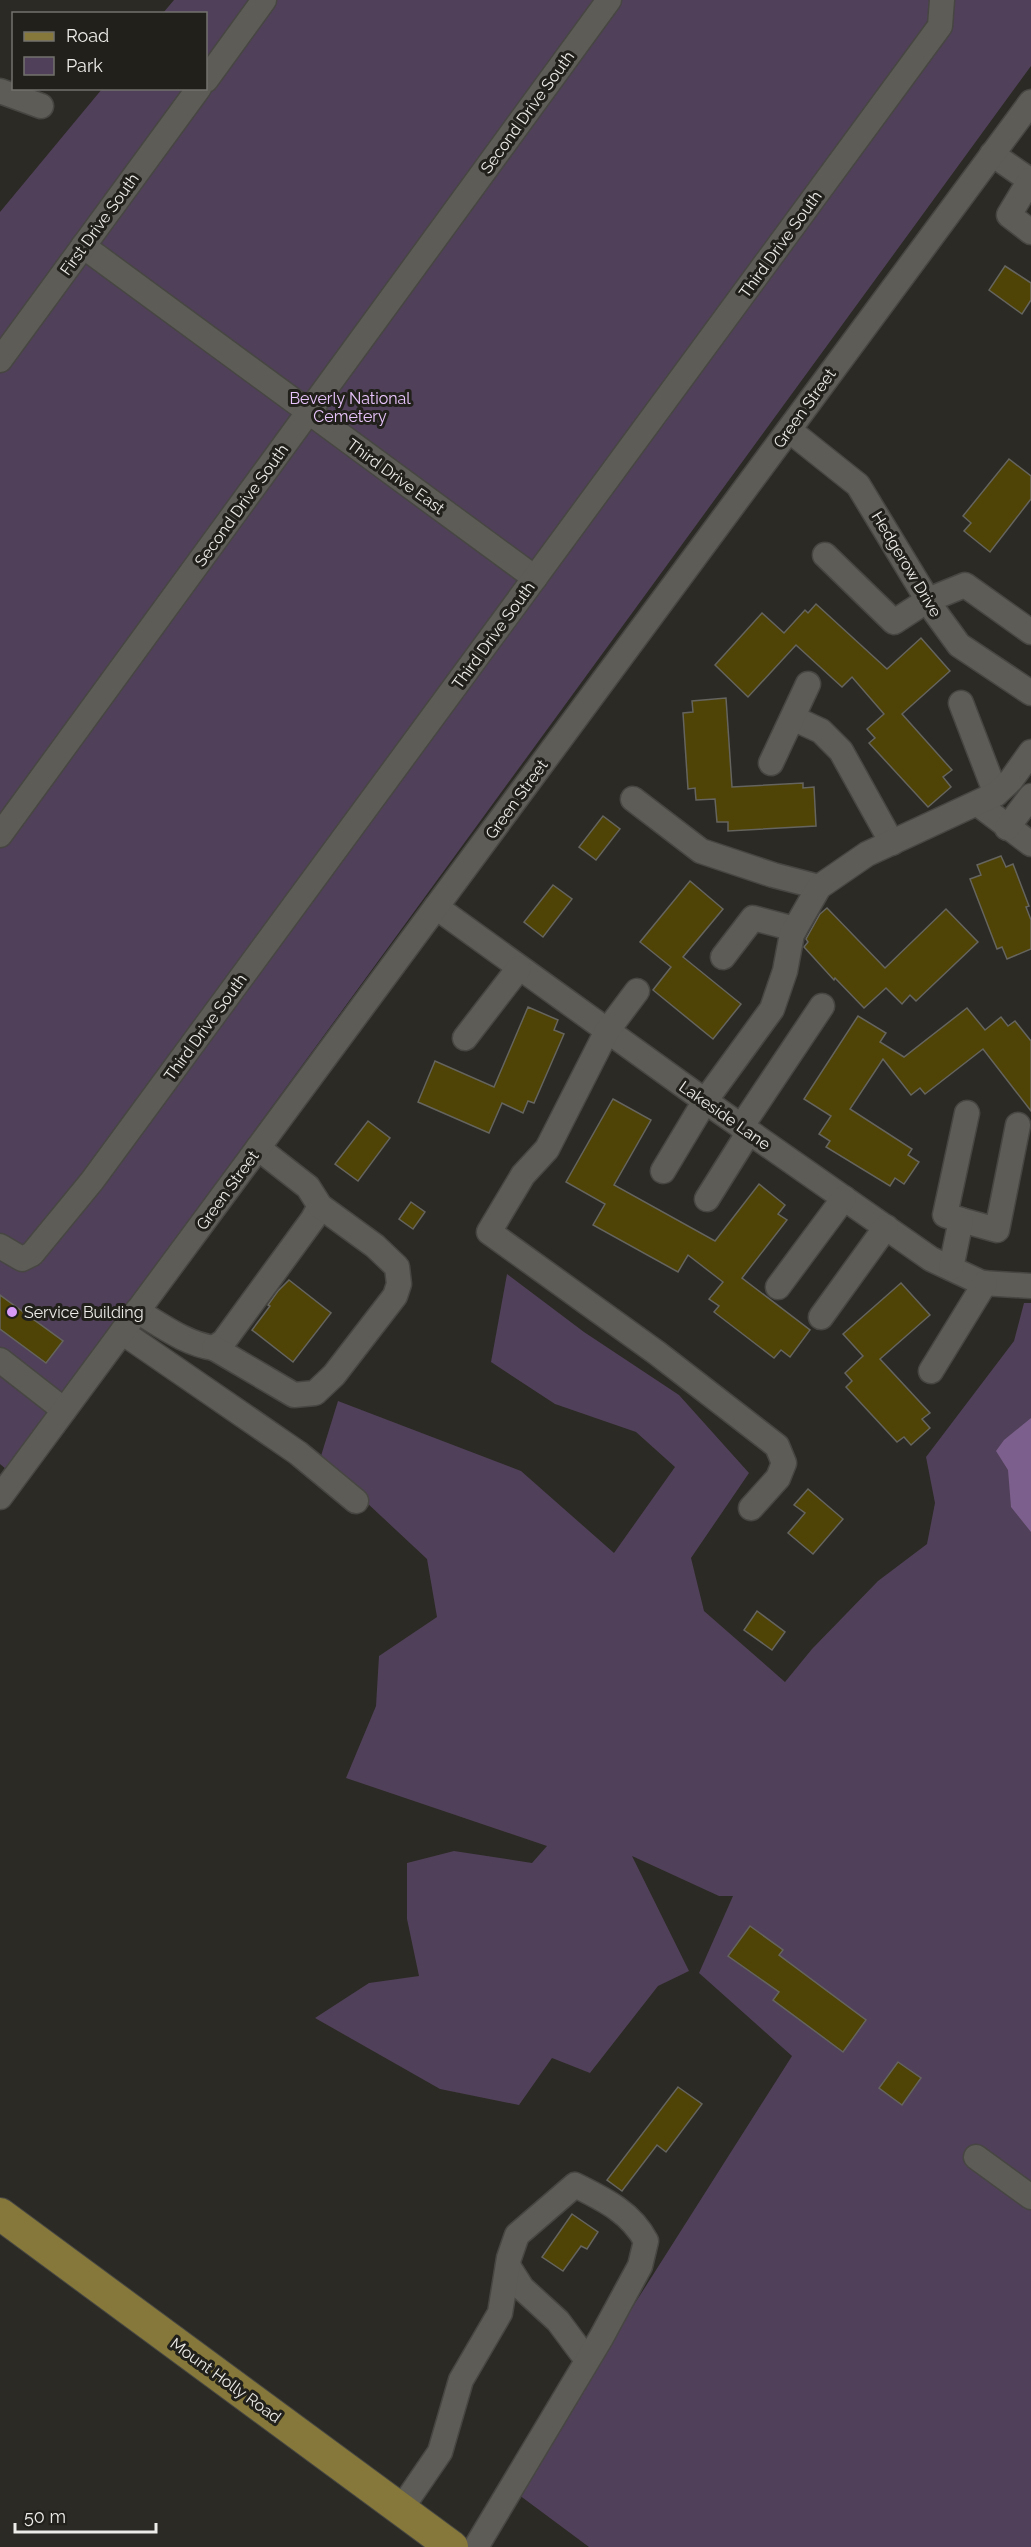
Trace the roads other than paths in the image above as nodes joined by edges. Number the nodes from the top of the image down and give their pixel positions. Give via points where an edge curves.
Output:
1 (264, 0) edge
2 (609, 0) edge
3 (942, 0) edge
4 (207, 79) edge
5 (198, 90) edge
6 (0, 91) edge
7 (1031, 102) edge
8 (41, 106) dead end
9 (992, 154) junction
10 (1030, 180) edge
11 (1031, 232) edge
12 (83, 246) junction
13 (0, 360) edge
14 (309, 411) junction
15 (789, 430) junction
16 (825, 555) dead end
17 (535, 578) junction
18 (928, 600) junction
19 (1031, 632) edge
20 (808, 684) dead end
21 (1031, 693) edge
22 (961, 702) dead end
23 (793, 718) junction
24 (1031, 752) edge
25 (771, 763) dead end
26 (1031, 796) edge
27 (633, 799) dead end
28 (987, 799) junction
29 (1007, 828) junction
30 (0, 835) edge
31 (892, 843) junction
32 (1031, 844) edge
33 (819, 886) junction
34 (436, 907) junction
35 (795, 929) junction
36 (723, 957) dead end
37 (519, 968) junction
38 (637, 991) dead end
39 (822, 1006) dead end
40 (607, 1031) junction
41 (465, 1038) dead end
42 (705, 1101) junction
43 (967, 1113) dead end
44 (1018, 1125) dead end
45 (745, 1130) junction
46 (258, 1148) junction
47 (663, 1171) dead end
48 (844, 1198) junction
49 (707, 1199) dead end
50 (320, 1206) junction
51 (961, 1220) junction
52 (886, 1227) junction
53 (0, 1246) edge
54 (951, 1268) junction
55 (985, 1283) junction
56 (1031, 1286) edge
57 (778, 1287) dead end
58 (137, 1311) junction
59 (821, 1317) dead end
60 (122, 1332) junction
61 (214, 1348) junction
62 (0, 1360) edge
63 (931, 1371) dead end
64 (64, 1410) junction
65 (0, 1497) edge
66 (356, 1500) dead end
67 (751, 1508) dead end
68 (976, 2157) dead end
69 (1031, 2197) edge
70 (3, 2224) edge
71 (508, 2266) junction
72 (587, 2360) junction
73 (401, 2510) junction
74 (452, 2547) edge
75 (476, 2547) edge

1 - 4 street
2 - 14 street, Second Drive South
3 - 17 street, Third Drive South via 940,26
5 - 12 street, First Drive South
6 - 8 street
7 - 9 street, Green Street
9 - 10 street
9 - 15 street, Green Street
10 - 11 street via 1009,215
12 - 13 street, First Drive South
12 - 14 street, Third Drive East
14 - 17 street, Third Drive East
14 - 30 street, Second Drive South
15 - 18 street, Hedgerow Drive via 858,485
15 - 34 street, Green Street
16 - 18 street via 894,622
17 - 53 street, Third Drive South via 92,1181 33,1254 22,1259
18 - 19 street via 965,585
18 - 21 street, Hedgerow Drive via 959,645
20 - 23 street
22 - 28 street
23 - 25 street
23 - 31 street via 821,731 841,751
24 - 28 street via 1011,780
26 - 29 street
27 - 33 street via 701,851
28 - 29 street
28 - 31 street
29 - 32 street
31 - 33 street via 867,854
33 - 35 street
34 - 37 street, Lakeside Lane
34 - 46 street, Green Street
35 - 36 street via 753,918
35 - 42 street via 772,1009
37 - 40 street, Lakeside Lane
37 - 41 street
38 - 40 street
39 - 45 street
40 - 42 street, Lakeside Lane
40 - 67 street via 548,1149 523,1175 489,1232 657,1353 777,1446 784,1463 778,1478
42 - 45 street, Lakeside Lane
42 - 47 street
43 - 51 street via 945,1215
44 - 51 street via 998,1230
45 - 48 street, Lakeside Lane
45 - 49 street
46 - 50 street via 308,1187
46 - 58 street, Green Street
48 - 52 street, Lakeside Lane
48 - 57 street
50 - 61 street via 248,1310
50 - 61 street via 397,1267 399,1284 395,1296 334,1376 315,1393 294,1395
51 - 54 street
52 - 54 street, Lakeside Lane via 931,1259
52 - 59 street
54 - 55 street, Lakeside Lane
55 - 56 street, Lakeside Lane
55 - 63 street
58 - 60 street, Green Street
58 - 61 street via 179,1336
60 - 64 street, Green Street
60 - 66 street via 298,1453
62 - 64 street
64 - 65 street, Green Street
68 - 69 street
70 - 73 main road, Mount Holly Road
71 - 72 street via 522,2288 558,2321
71 - 72 street via 517,2235 575,2185 608,2201 638,2225 646,2241 640,2266
71 - 73 street via 500,2313 461,2380 440,2452
72 - 75 street
73 - 74 main road, Mount Holly Road

